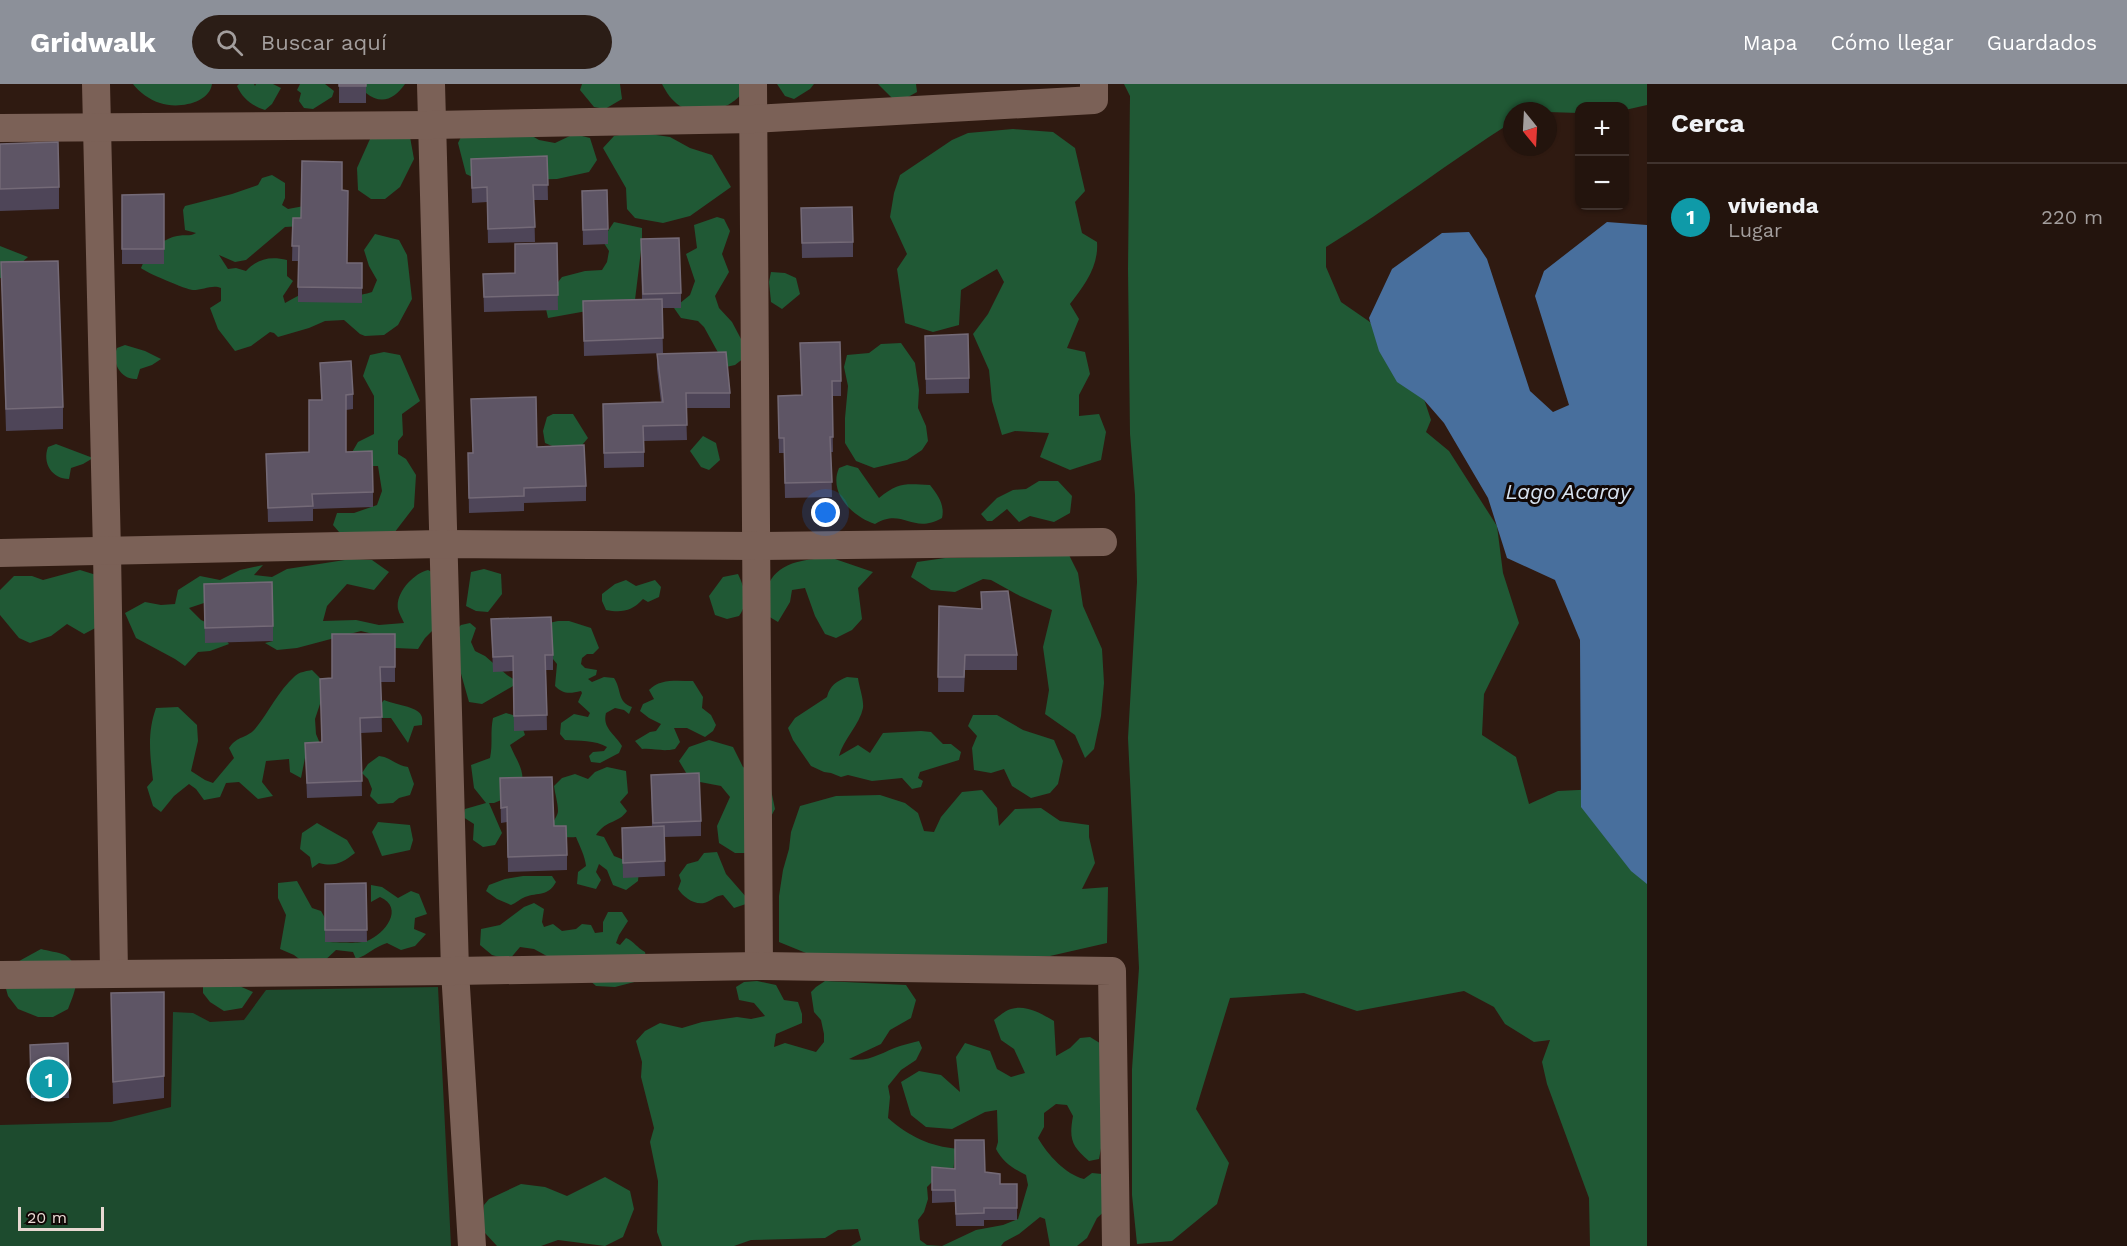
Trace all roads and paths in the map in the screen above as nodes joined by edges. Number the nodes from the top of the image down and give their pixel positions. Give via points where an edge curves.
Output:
1 (96, 84) edge
2 (431, 84) edge
3 (753, 84) edge
4 (1094, 84) edge
5 (754, 119) junction
6 (432, 125) junction
7 (96, 127) junction
8 (0, 128) edge
9 (1103, 542) dead end
10 (442, 544) junction
11 (757, 546) junction
12 (107, 552) junction
13 (0, 553) edge
14 (759, 966) junction
15 (455, 971) junction
16 (114, 972) junction
17 (0, 975) edge
18 (472, 1246) edge
19 (1116, 1246) edge

1 - 7 street
2 - 6 street
3 - 5 street
4 - 5 street via 1094,100
5 - 6 street
5 - 11 street
6 - 7 street
6 - 10 street
7 - 8 street
7 - 12 street
9 - 11 street
10 - 11 street
10 - 12 street
10 - 15 street
11 - 14 street
12 - 13 street
12 - 16 street
14 - 15 street
14 - 19 street via 1112,971
15 - 16 street
15 - 18 street
16 - 17 street

